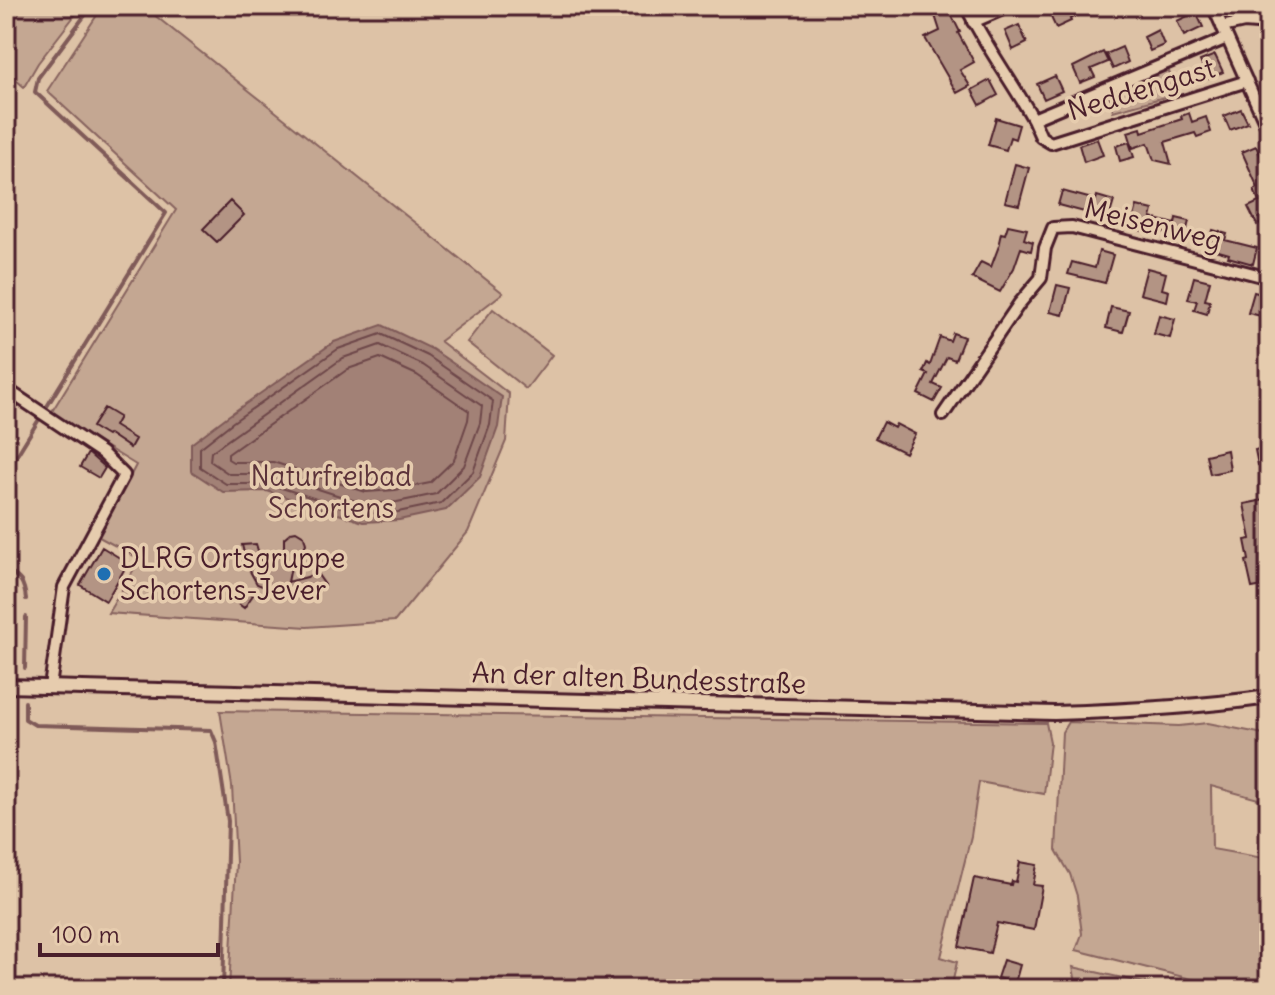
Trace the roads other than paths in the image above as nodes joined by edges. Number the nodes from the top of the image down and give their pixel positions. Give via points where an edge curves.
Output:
1 (966, 6) edge
2 (1010, 6) edge
3 (1213, 6) edge
4 (973, 22) junction
5 (1269, 24) edge
6 (1222, 27) junction
7 (1227, 38) junction
8 (1247, 81) junction
9 (1033, 119) junction
10 (1269, 131) edge
11 (1269, 278) edge
12 (6, 389) edge
13 (943, 415) dead end
14 (6, 686) edge
15 (50, 687) junction
16 (1269, 697) edge

1 - 4 street
2 - 4 street
3 - 6 street
4 - 9 street
5 - 6 street
6 - 7 street
7 - 8 street
7 - 9 street, Neddengast
8 - 9 street, Neddengast via 1051,143 1041,137
8 - 10 street
11 - 13 street, Meisenweg via 1072,227 1053,228 1041,278
12 - 15 street via 102,453 124,475 64,587
14 - 15 street, An der alten Bundesstraße
15 - 16 street, An der alten Bundesstraße via 1054,713

